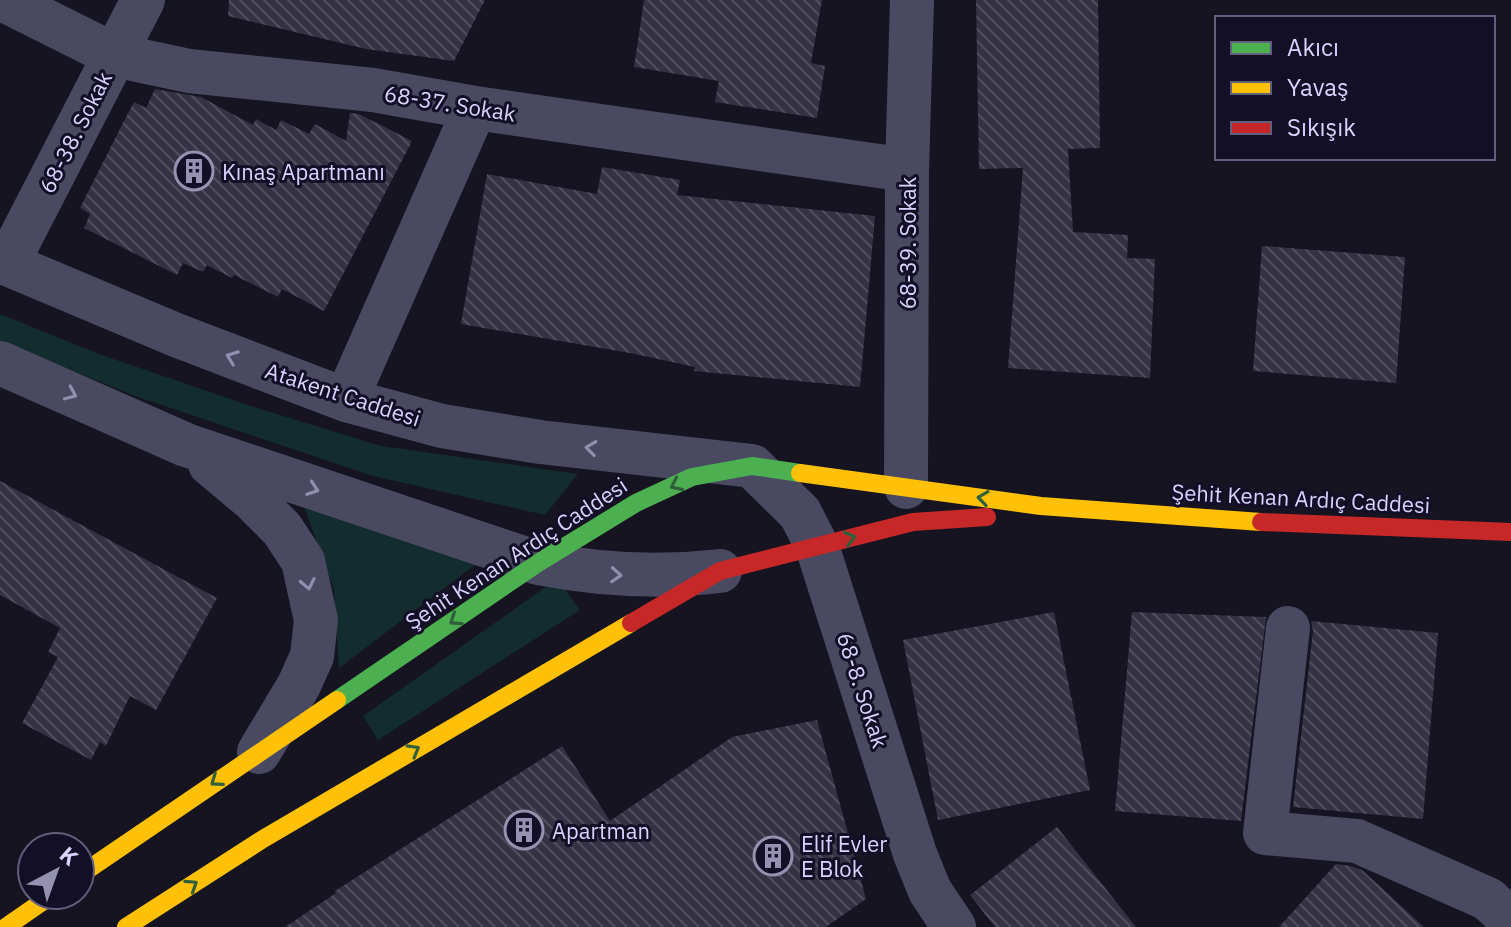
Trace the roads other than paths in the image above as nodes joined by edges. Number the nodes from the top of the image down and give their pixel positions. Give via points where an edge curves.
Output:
1 (4, 0) edge
2 (143, 0) edge
3 (912, 0) edge
4 (114, 55) junction
5 (475, 108) junction
6 (907, 170) junction
7 (4, 262) edge
8 (0, 363) edge
9 (346, 400) junction
10 (186, 445) junction
11 (752, 466) junction
12 (906, 487) junction
13 (1088, 509) junction
14 (1511, 532) edge
15 (817, 546) junction
16 (538, 563) junction
17 (720, 571) junction
18 (1288, 628) dead end
19 (259, 752) junction
20 (96, 864) edge
21 (29, 911) edge
22 (1511, 920) edge
23 (6, 927) edge
24 (126, 927) edge
25 (954, 927) edge

1 - 4 street, 68-37. Sokak
2 - 4 street, 68-38. Sokak
3 - 6 street, 68-39. Sokak
4 - 5 street, 68-37. Sokak via 189,71 373,90
4 - 7 street, 68-38. Sokak
5 - 6 street, 68-37. Sokak
5 - 9 street
6 - 12 street, 68-39. Sokak
9 -> 7 street, Atakent Caddesi
8 -> 10 street
11 -> 9 street, Atakent Caddesi via 526,440 442,426
10 -> 16 street
10 -> 19 street via 253,500 282,529 303,561 316,620 312,656
11 - 12 street, Şehit Kenan Ardıç Caddesi
11 - 15 street, 68-8. Sokak via 800,513
11 -> 16 street, Şehit Kenan Ardıç Caddesi via 692,477 636,503
13 -> 12 street, Şehit Kenan Ardıç Caddesi
13 - 14 street, Şehit Kenan Ardıç Caddesi via 1299,525
15 -> 13 street, Şehit Kenan Ardıç Caddesi via 913,522
15 - 17 street, Şehit Kenan Ardıç Caddesi
15 - 25 street, 68-8. Sokak via 915,854 930,891
16 -> 17 street via 629,576
16 -> 19 street, Şehit Kenan Ardıç Caddesi
24 -> 17 street, Şehit Kenan Ardıç Caddesi via 263,839
18 - 22 street via 1265,833 1357,841 1488,899
19 -> 20 street, Şehit Kenan Ardıç Caddesi
21 - 23 street

